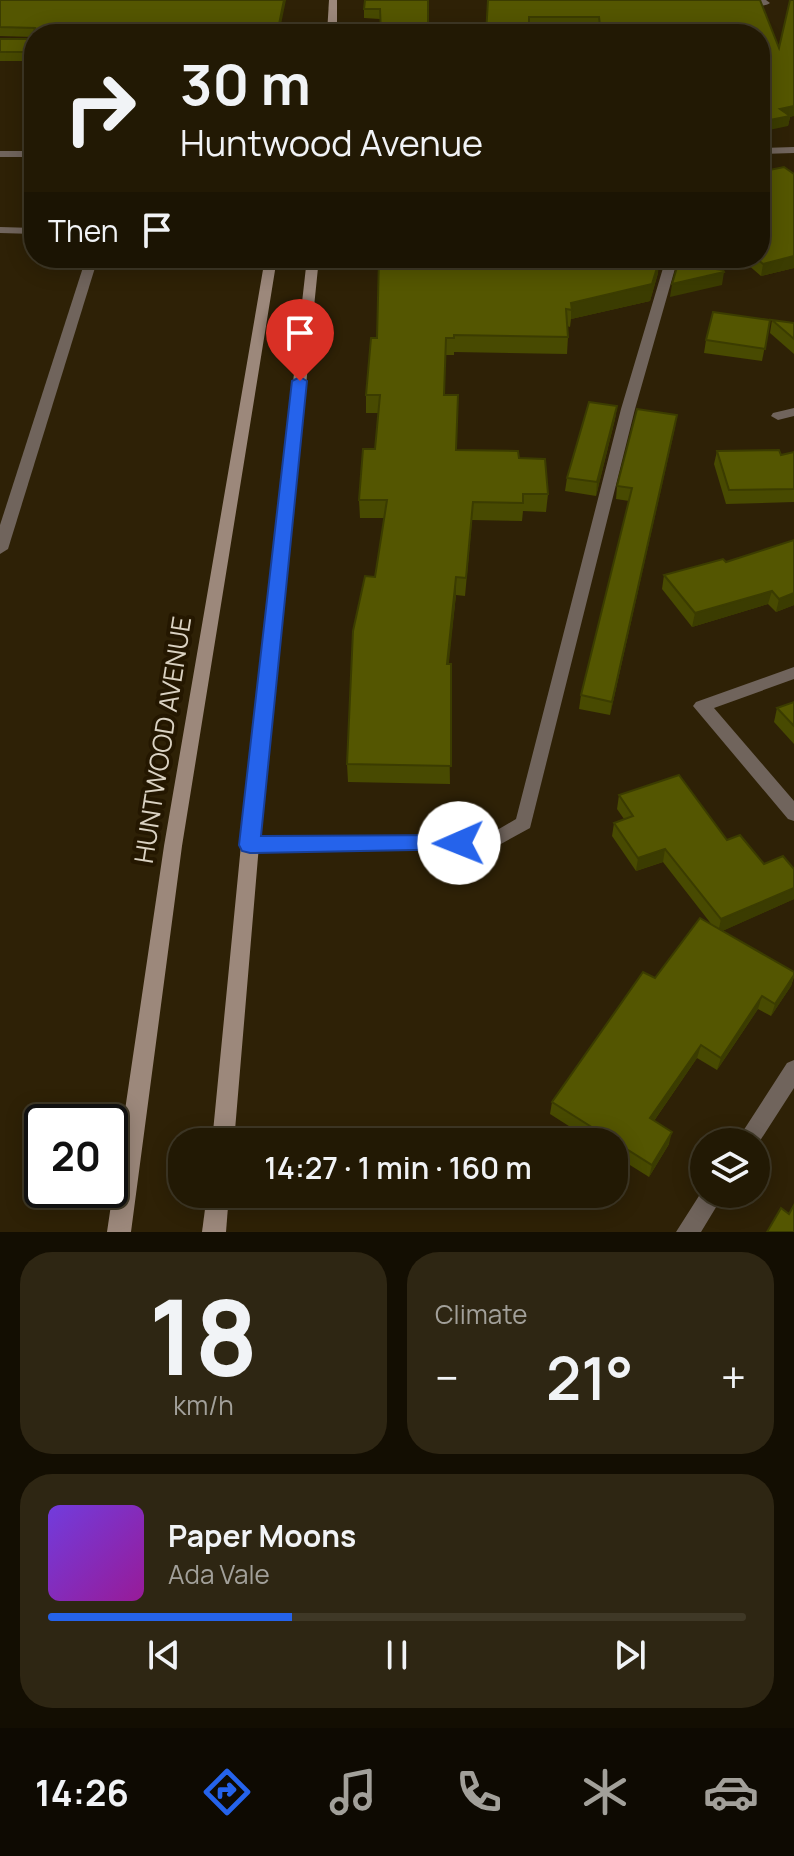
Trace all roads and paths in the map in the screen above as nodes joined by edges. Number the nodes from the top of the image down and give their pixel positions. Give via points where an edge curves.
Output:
1 (333, 0) edge
2 (720, 2) edge
3 (766, 3) dead end
4 (332, 24) edge
5 (794, 150) edge
6 (770, 151) edge
7 (0, 154) edge
8 (24, 154) edge
9 (0, 230) edge
10 (24, 231) edge
11 (89, 268) edge
12 (269, 268) edge
13 (312, 268) edge
14 (669, 268) edge
15 (794, 412) edge
16 (778, 416) dead end
17 (0, 549) edge
18 (794, 673) edge
19 (794, 814) edge
20 (250, 845) junction
21 (794, 1070) edge
22 (224, 1128) edge
23 (756, 1128) edge
24 (217, 1208) edge
25 (704, 1208) edge
26 (119, 1232) edge
27 (214, 1232) edge
28 (688, 1232) edge

1 - 4 street
2 - 3 street
5 - 6 street
7 - 8 street
9 - 10 street
11 - 17 street
12 - 26 street, HUNTWOOD AVENUE via 173,846
13 - 20 street
14 - 20 street via 628,409 524,823 490,843
15 - 16 street
18 - 19 street via 702,706
20 - 22 street
21 - 23 street
24 - 27 street
25 - 28 street

